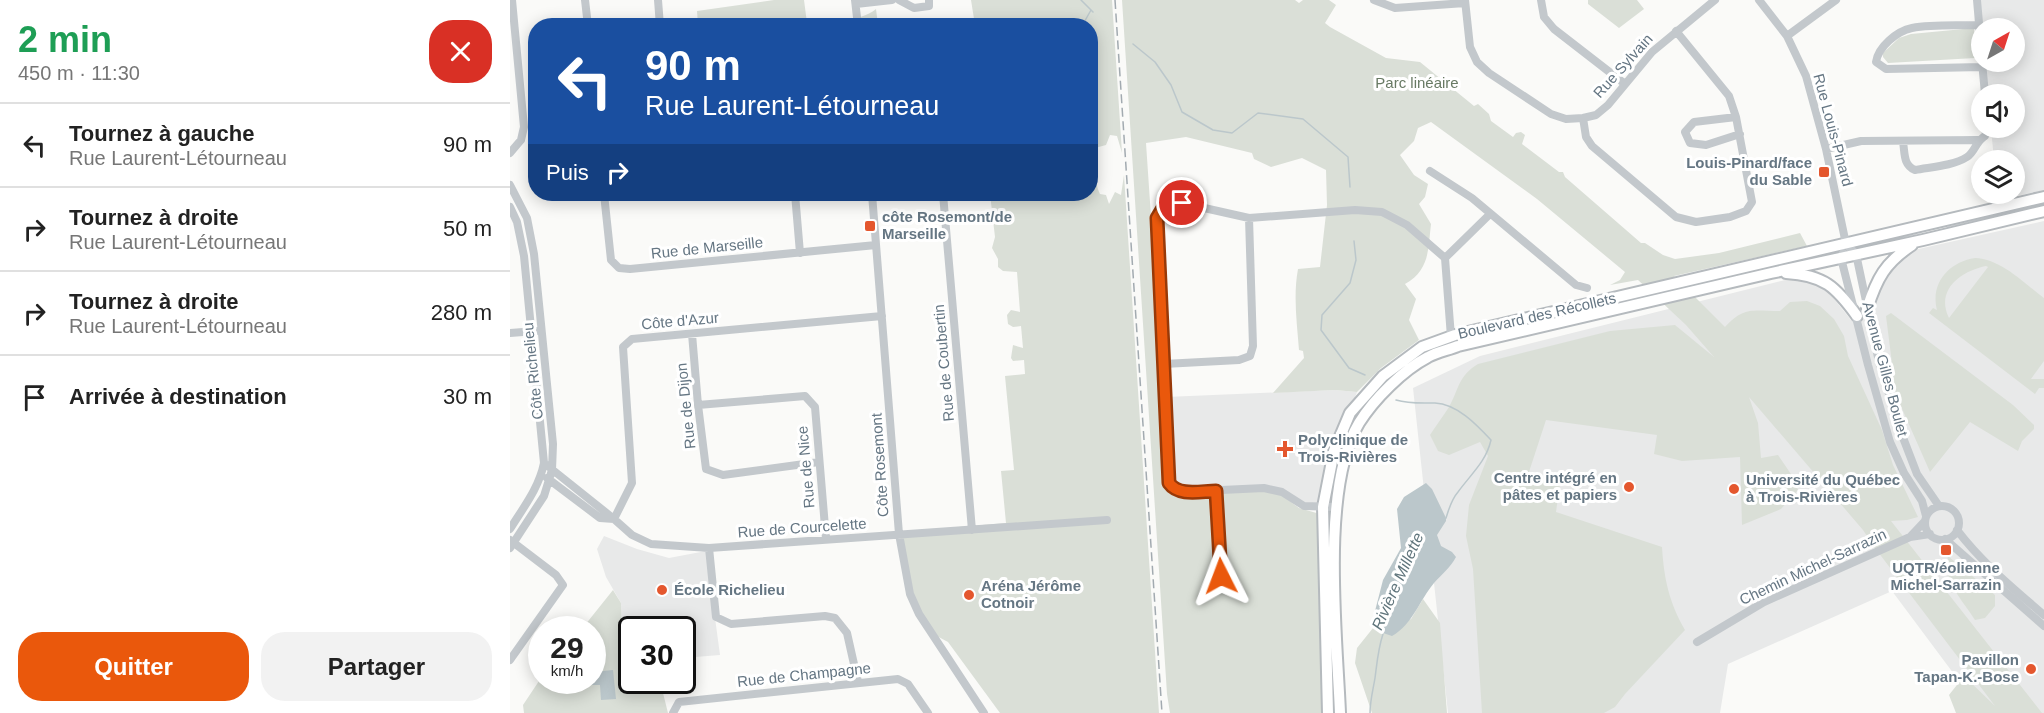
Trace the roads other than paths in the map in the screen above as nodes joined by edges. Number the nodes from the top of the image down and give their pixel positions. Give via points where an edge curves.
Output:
1 (512, 0) edge
2 (585, 0) edge
3 (658, 0) edge
4 (892, 0) edge
5 (899, 0) edge
6 (929, 0) edge
7 (1374, 0) edge
8 (1541, 0) edge
9 (1714, 0) edge
10 (1759, 0) edge
11 (1836, 0) edge
12 (1977, 0) edge
13 (856, 2) edge
14 (1465, 2) edge
15 (587, 18) edge
16 (659, 18) edge
17 (857, 18) edge
18 (1978, 18) edge
19 (1971, 25) edge
20 (1676, 30) junction
21 (1788, 36) junction
22 (1971, 63) edge
23 (514, 74) edge
24 (1625, 84) junction
25 (1736, 117) junction
26 (1583, 118) junction
27 (1740, 134) junction
28 (1982, 138) edge
29 (1978, 140) junction
30 (1903, 142) junction
31 (1826, 149) junction
32 (510, 153) edge
33 (1430, 171) dead end
34 (510, 185) edge
35 (2044, 197) edge
36 (605, 201) edge
37 (796, 201) edge
38 (873, 201) edge
39 (944, 201) edge
40 (510, 207) edge
41 (2044, 210) edge
42 (1490, 214) junction
43 (1249, 219) junction
44 (1923, 240) junction
45 (1846, 244) junction
46 (876, 245) junction
47 (800, 253) junction
48 (1856, 255) junction
49 (1445, 258) junction
50 (1841, 258) junction
51 (1771, 273) junction
52 (1587, 288) dead end
53 (1867, 309) junction
54 (882, 315) junction
55 (1857, 316) junction
56 (542, 330) junction
57 (531, 331) junction
58 (510, 333) edge
59 (692, 334) junction
60 (1451, 337) junction
61 (1880, 362) junction
62 (1164, 364) junction
63 (1868, 365) junction
64 (698, 405) junction
65 (1902, 435) junction
66 (1890, 442) junction
67 (819, 462) junction
68 (544, 463) junction
69 (552, 470) junction
70 (541, 474) junction
71 (550, 480) junction
72 (1220, 490) junction
73 (1939, 506) junction
74 (1323, 507) junction
75 (1336, 507) junction
76 (614, 519) junction
77 (1925, 519) junction
78 (1107, 520) dead end
79 (510, 529) edge
80 (972, 530) junction
81 (1957, 530) junction
82 (899, 534) junction
83 (1930, 534) junction
84 (1910, 537) junction
85 (826, 539) junction
86 (1946, 539) junction
87 (511, 544) edge
88 (709, 548) junction
89 (1221, 576) dead end
90 (2044, 615) edge
91 (2043, 624) edge
92 (1697, 642) dead end
93 (510, 660) edge
94 (858, 682) junction
95 (673, 713) edge
96 (928, 713) edge
97 (984, 713) edge
98 (1328, 713) edge
99 (1340, 713) edge

1 - 23 street
2 - 15 street
3 - 16 street
4 - 13 street
5 - 6 street via 914,8 929,6
7 - 14 street via 1395,8
8 - 24 street via 1544,17 1554,29
9 - 20 street, Rue Sylvain
10 - 21 street, Rue Louis-Pinard
11 - 21 street
12 - 18 street
13 - 17 street
14 - 26 street via 1470,47 1477,63 1551,114 1566,119
19 - 22 street via 1901,32 1879,51 1876,62 1886,69
20 - 24 street, Rue Sylvain
20 - 25 street via 1729,96
21 - 31 street, Rue Louis-Pinard via 1806,76
23 - 32 street via 524,127 521,141
24 - 26 street, Rue Sylvain via 1596,115
25 - 27 street
25 - 27 street via 1694,122 1685,132 1690,142 1706,145
26 - 27 street via 1592,146 1676,217 1696,222 1730,217 1746,211 1752,202
28 - 29 street
29 - 30 street
29 - 30 street via 1968,156 1958,161 1915,170 1906,163
30 - 31 street via 1861,141
31 - 45 street, Rue Louis-Pinard
33 - 42 street
34 - 56 street, Côte Richelieu via 527,218
35 - 45 main road, Boulevard des Récollets
36 - 47 street, Rue de Marseille via 611,260 619,268
37 - 47 street
38 - 46 street, Côte Rosemont
39 - 80 street, Rue de Coubertin
40 - 57 street, Côte Richelieu via 524,256
41 - 44 main road, Boulevard des Récollets
42 - 49 street
42 - 52 street via 1576,285
43 - 49 street via 1355,210 1382,212 1407,225
43 - 62 street via 1253,346 1250,356
43 - 62 street via 1182,203 1163,208 1157,218
44 - 48 main road, Boulevard des Récollets
44 - 53 main road via 1887,265
45 - 48 street
45 - 50 street
45 - 60 main road, Boulevard des Récollets
46 - 47 street, Rue de Marseille
46 - 54 street, Côte Rosemont
48 - 50 main road, Boulevard des Récollets
48 - 53 street, Avenue Gilles Boulet
49 - 60 street
50 - 51 main road, Boulevard des Récollets
50 - 55 street, Avenue Gilles Boulet
51 - 55 main road via 1809,274 1824,280 1841,294
51 - 75 main road, Boulevard des Récollets via 1458,346 1427,357 1390,385 1358,425 1346,454
53 - 61 street, Avenue Gilles Boulet
54 - 59 street, Côte d'Azur
54 - 82 street, Côte Rosemont
55 - 63 street, Avenue Gilles Boulet
56 - 57 street
56 - 69 street, Côte Richelieu
57 - 58 street
57 - 68 street, Côte Richelieu
59 - 64 street, Rue de Dijon
59 - 76 street, Côte d'Azur via 632,339 623,347 632,483
60 - 74 main road, Boulevard des Récollets via 1422,347 1391,371 1350,413 1334,451
61 - 63 street
61 - 65 street, Avenue Gilles Boulet
62 - 72 street via 1169,483 1179,492
63 - 66 street, Avenue Gilles Boulet
64 - 67 street, Rue de Nice via 805,396 815,407
64 - 67 street, Rue de Dijon via 706,469 723,475
65 - 66 street
65 - 73 street, Avenue Gilles Boulet via 1917,474
66 - 77 street, Avenue Gilles Boulet via 1922,501
67 - 85 street, Rue de Nice
68 - 69 street, Rue de Courcelette
68 - 70 street, Côte Richelieu
69 - 71 street, Côte Richelieu
69 - 76 street, Rue de Courcelette
70 - 71 street, Rue de Courcelette
70 - 79 street, Côte Richelieu
71 - 76 street, Rue de Courcelette via 600,518
71 - 87 street, Côte Richelieu via 544,496
72 - 74 street via 1264,488 1282,492 1304,507
72 - 89 street
73 - 77 street via 1931,509
73 - 81 street, Avenue Gilles Boulet via 1949,507 1957,514
74 - 75 street
74 - 98 main road, Boulevard des Récollets
75 - 99 main road, Boulevard des Récollets
76 - 88 street, Rue de Courcelette via 632,535 651,544
77 - 83 street, Avenue Gilles Boulet
77 - 84 street, Chemin Michel-Sarrazin
78 - 80 street, Rue de Courcelette
80 - 82 street, Rue de Courcelette
81 - 86 street
81 - 90 street, Avenue Gilles Boulet via 2001,578
82 - 85 street, Rue de Courcelette
82 - 97 street, Côte Rosemont via 910,594 919,614
83 - 84 street, Chemin Michel-Sarrazin
83 - 86 street
84 - 92 street, Chemin Michel-Sarrazin via 1764,602
85 - 88 street, Rue de Courcelette
86 - 91 street
87 - 93 street via 556,575 563,585
88 - 94 street via 716,617 731,624 835,618 847,633
94 - 95 street, Rue de Champagne via 678,702
94 - 96 street, Rue de Champagne via 898,679 908,684

